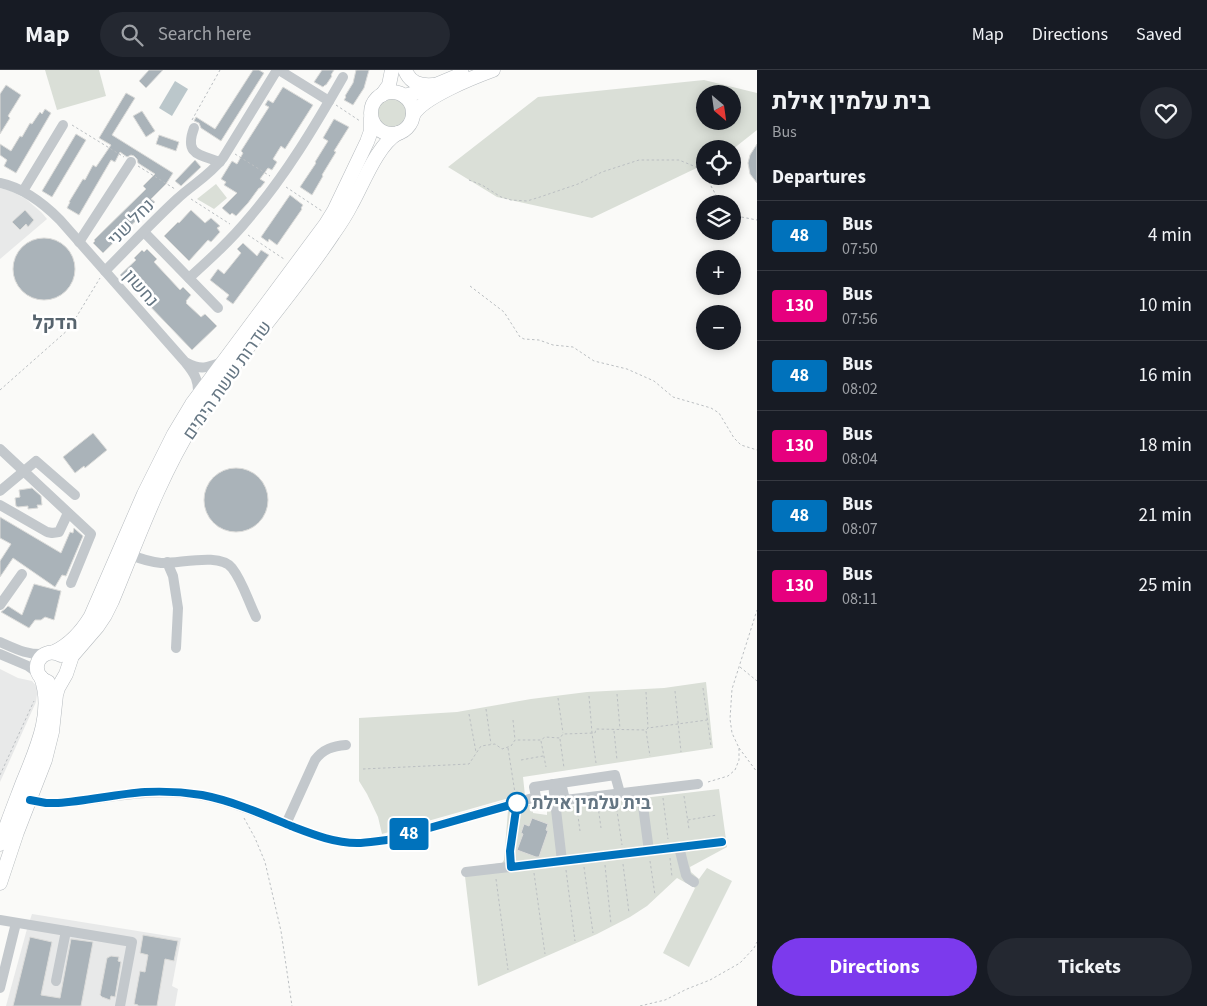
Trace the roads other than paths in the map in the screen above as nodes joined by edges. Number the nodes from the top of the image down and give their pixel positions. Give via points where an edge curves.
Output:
1 (278, 70) edge
2 (392, 70) edge
3 (405, 70) edge
4 (472, 70) edge
5 (493, 70) edge
6 (343, 77) dead end
7 (436, 84) junction
8 (382, 94) junction
9 (404, 96) junction
10 (329, 101) junction
11 (413, 115) junction
12 (371, 123) junction
13 (63, 125) dead end
14 (191, 127) road end
15 (398, 133) junction
16 (132, 162) dead end
17 (220, 162) junction
18 (0, 183) edge
19 (22, 191) junction
20 (144, 232) junction
21 (79, 242) junction
22 (104, 271) junction
23 (189, 278) junction
24 (218, 308) dead end
25 (224, 361) junction
26 (186, 363) junction
27 (198, 396) junction
28 (0, 449) edge
29 (24, 472) junction
30 (0, 491) edge
31 (75, 495) dead end
32 (0, 505) edge
33 (68, 513) junction
34 (131, 555) junction
35 (167, 562) junction
36 (22, 574) dead end
37 (71, 583) dead end
38 (0, 605) edge
39 (256, 617) dead end
40 (0, 642) edge
41 (176, 648) dead end
42 (49, 653) junction
43 (0, 654) edge
44 (65, 674) junction
45 (40, 676) junction
46 (346, 745) dead end
47 (557, 784) junction
48 (698, 784) road end
49 (641, 791) junction
50 (617, 794) junction
51 (30, 800) junction
52 (517, 803) junction
53 (286, 824) junction
54 (722, 842) dead end
55 (0, 844) edge
56 (680, 848) junction
57 (648, 851) junction
58 (564, 861) junction
59 (511, 867) junction
60 (466, 872) dead end
61 (694, 882) dead end
62 (0, 883) edge
63 (0, 920) edge
64 (16, 923) junction
65 (66, 931) junction
66 (56, 981) dead end
67 (0, 988) edge
68 (120, 1006) edge

1 - 10 street
1 - 17 street, נחל שני
2 - 8 main road via 389,85
3 - 7 main road via 417,84
3 - 9 main road
4 - 7 main road
5 - 11 main road via 442,93
6 - 10 street
7 - 9 main road
8 - 9 main road via 394,92
8 - 12 main road via 373,104
9 - 11 main road via 411,103
10 - 23 street via 261,204 232,238
11 - 15 main road via 409,126
12 - 15 main road via 382,132
12 - 25 main road, שדרות ששת הימים via 368,142 326,224
13 - 19 street
14 - 17 street via 195,153
15 - 34 main road, שדרות ששת הימים via 381,150 327,243 194,423 165,476
16 - 21 street
17 - 20 street, נחל שני
18 - 19 street, נחשון
19 - 21 street, נחשון via 51,211
20 - 22 street, נחל שני
20 - 23 street
21 - 22 street, נחשון
22 - 26 street, נחשון
23 - 24 street
25 - 26 street via 201,368
25 - 27 main road, שדרות ששת הימים
26 - 27 street, נחשון via 194,374
27 - 42 main road, שדרות ששת הימים via 151,479 91,616 72,641
28 - 29 street
29 - 30 street
29 - 31 street via 36,461
29 - 33 street
32 - 33 street via 52,533 59,532
33 - 37 street via 91,534
34 - 35 street via 146,561
34 - 44 main road, שדרות ששת הימים via 112,601 72,656
35 - 39 street via 218,560 231,566
35 - 41 street via 173,576 178,608
36 - 38 street
40 - 42 street via 26,653
42 - 44 main road via 64,657 67,663
42 - 45 main road via 38,663
43 - 45 street via 26,665
44 - 45 main road via 57,682 45,681
44 - 51 main road, שדרות ששת הימים via 56,695 49,747
45 - 55 main road via 45,695 43,726
46 - 53 street via 325,750 315,760
47 - 50 street via 565,800
47 - 50 street via 615,774
47 - 52 street via 534,787 536,797
47 - 58 street
48 - 49 street
49 - 50 street
49 - 57 street
51 - 53 street via 58,803 130,794 188,793 231,802
51 - 62 main road, שדרות ששת הימים
52 - 53 street via 371,842 333,840
52 - 59 street
54 - 56 street
56 - 57 street via 669,845
56 - 61 street via 686,875
57 - 58 street via 622,850 604,856
58 - 59 street
59 - 60 street
63 - 64 street
64 - 65 street
64 - 67 street
65 - 66 street
65 - 68 street via 132,942

